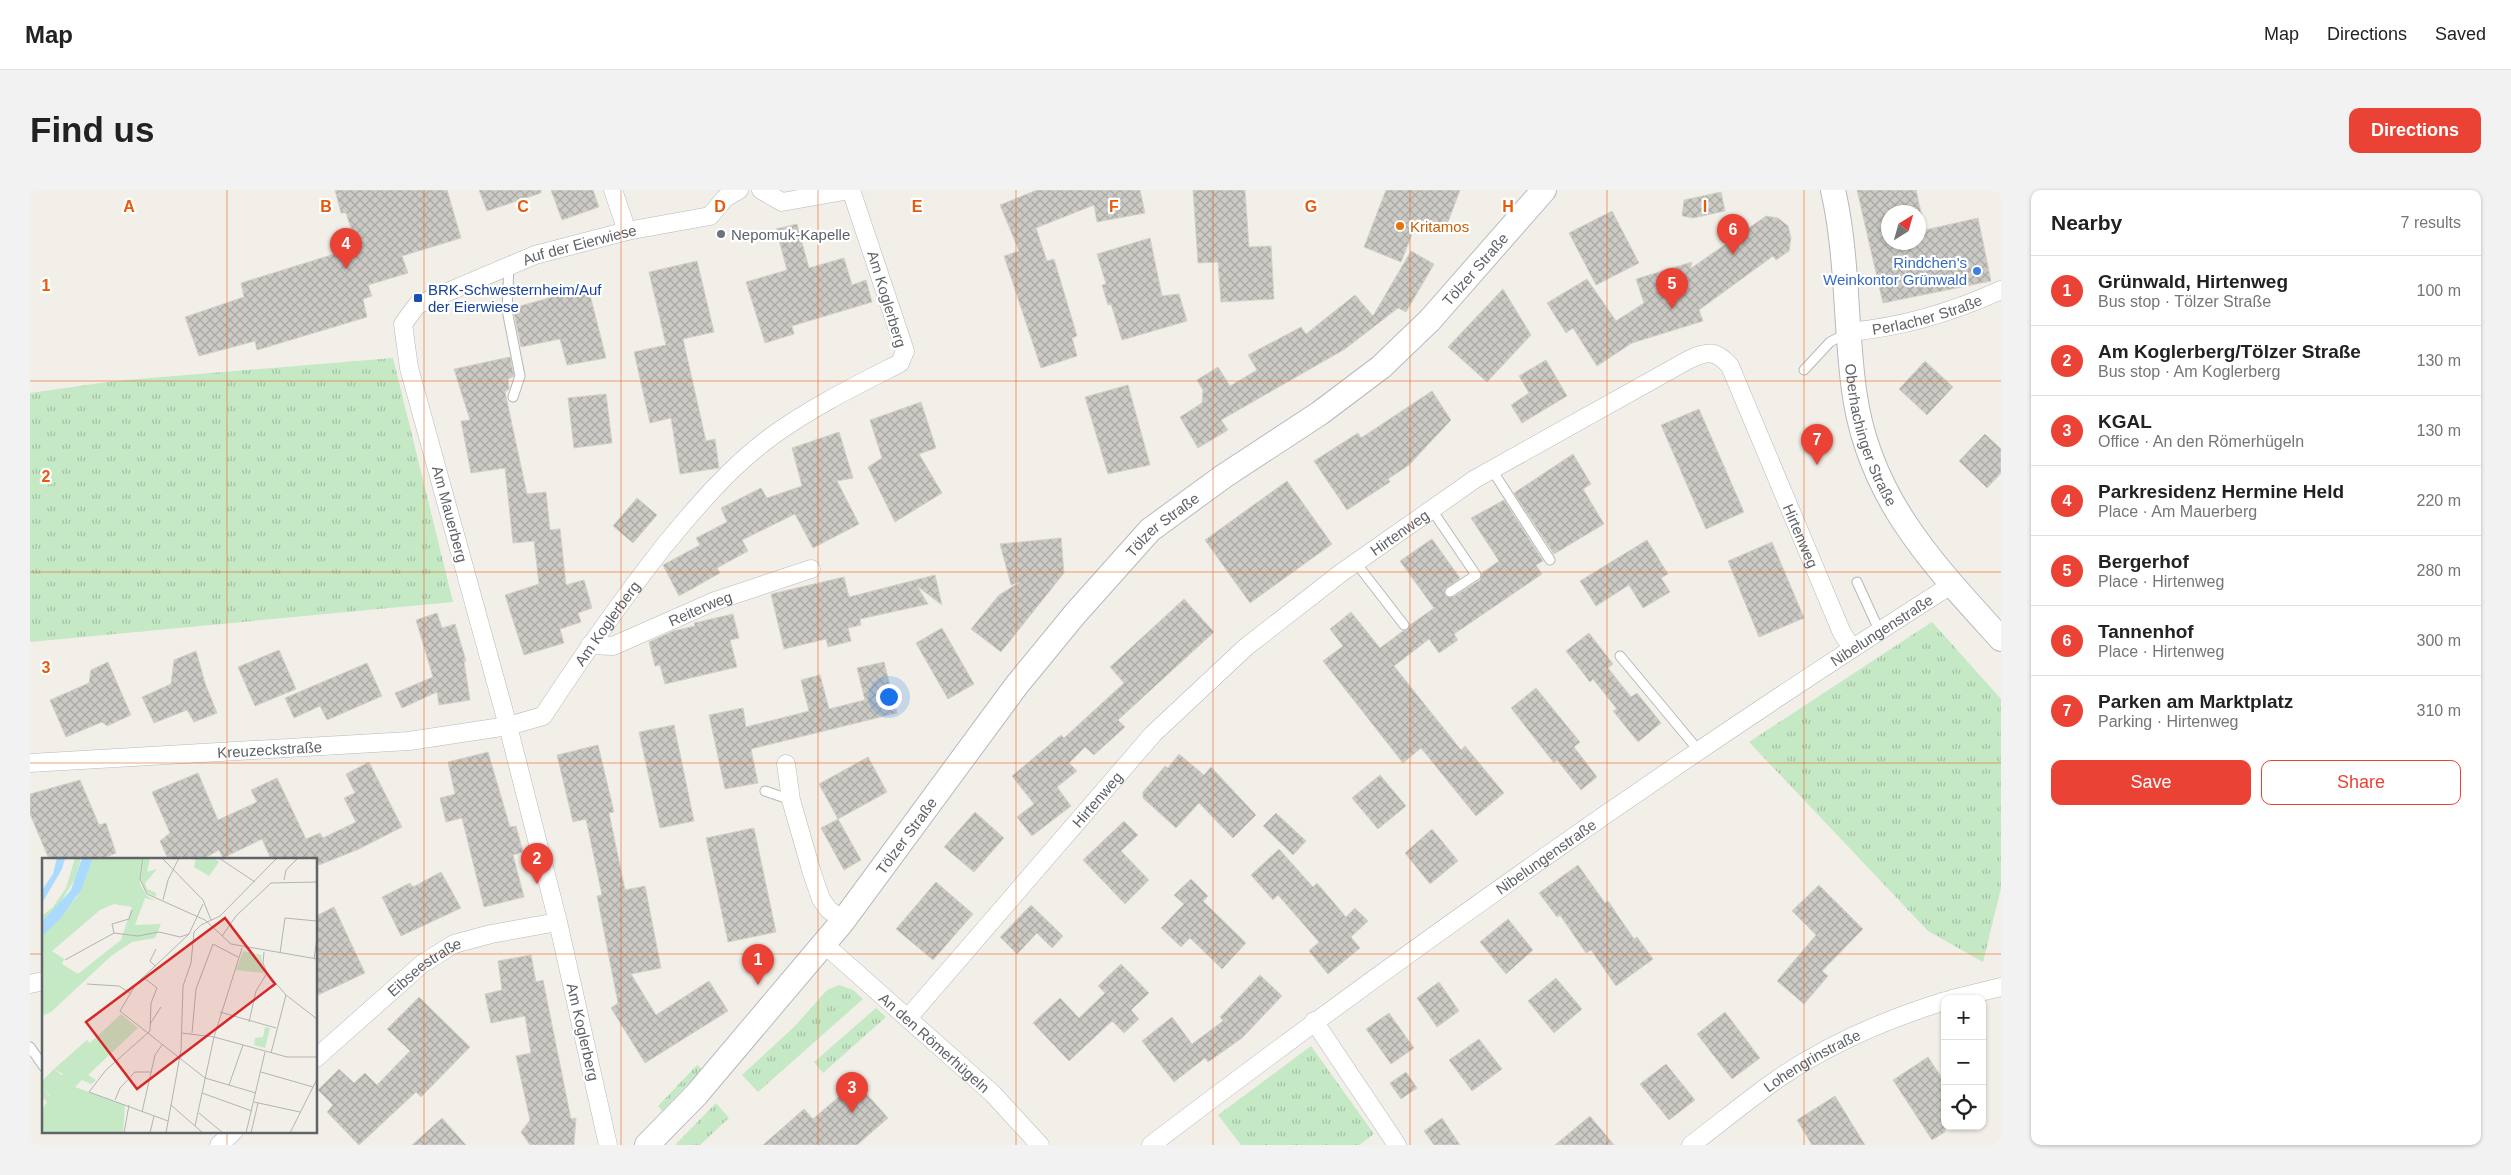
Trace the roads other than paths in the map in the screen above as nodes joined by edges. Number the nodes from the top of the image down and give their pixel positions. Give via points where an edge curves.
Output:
1 (613, 190) edge
2 (738, 190) edge
3 (762, 190) edge
4 (850, 190) edge
5 (1544, 190) edge
6 (1833, 190) edge
7 (627, 231) junction
8 (510, 266) junction
9 (2001, 290) edge
10 (417, 305) joint
11 (1850, 332) junction
12 (1804, 370) dead end
13 (513, 397) dead end
14 (1492, 470) junction
15 (1432, 510) junction
16 (1550, 560) dead end
17 (1356, 563) junction
18 (811, 569) dead end
19 (1857, 582) dead end
20 (1951, 584) junction
21 (1450, 592) dead end
22 (1404, 625) dead end
23 (1879, 630) junction
24 (2001, 640) edge
25 (590, 645) junction
26 (1852, 648) junction
27 (1620, 656) dead end
28 (508, 726) junction
29 (1699, 751) junction
30 (30, 763) edge
31 (786, 764) dead end
32 (765, 791) dead end
33 (792, 800) junction
34 (842, 921) junction
35 (558, 922) junction
36 (824, 944) junction
37 (2001, 987) edge
38 (1968, 995) edge
39 (1941, 1002) edge
40 (908, 1018) junction
41 (1314, 1021) junction
42 (30, 1047) edge
43 (318, 1056) edge
44 (42, 1064) edge
45 (233, 1132) edge
46 (219, 1145) edge
47 (608, 1145) edge
48 (647, 1145) edge
49 (1040, 1145) edge
50 (1151, 1145) edge
51 (1397, 1145) edge
52 (1691, 1145) edge

1 - 7 street
2 - 7 street, Auf der Eierwiese via 725,198 710,216
3 - 4 street via 782,202
4 - 25 street, Am Koglerberg via 905,351 900,363 815,408 773,435 740,462 700,502
5 - 34 main road, Tölzer Straße via 1436,313 1381,367 1150,530 1016,686
6 - 11 main road, Oberhachinger Straße
7 - 8 street, Auf der Eierwiese via 535,255
8 - 10 street, Auf der Eierwiese
8 - 13 lane via 507,310 520,376
9 - 11 street, Perlacher Straße via 1929,317 1875,330
10 - 28 street, Am Mauerberg via 403,324 409,368
11 - 12 lane via 1830,342
11 - 20 main road, Oberhachinger Straße via 1860,423 1879,480 1915,541
14 - 15 street, Hirtenweg
14 - 16 lane
14 - 26 street, Hirtenweg via 1690,359 1706,352 1721,356 1730,366 1842,632
15 - 17 street, Hirtenweg
15 - 21 lane via 1476,575
17 - 22 lane
17 - 40 street, Hirtenweg via 1246,647 1153,734
18 - 25 street, Reiterweg via 715,601 613,646
19 - 23 lane
20 - 23 street, Nibelungenstraße
20 - 24 main road, Oberhachinger Straße
23 - 26 street, Nibelungenstraße
25 - 28 street, Am Koglerberg via 543,716
26 - 29 street, Nibelungenstraße
27 - 29 lane
28 - 30 street, Kreuzeckstraße via 409,741
28 - 35 street, Am Koglerberg
29 - 41 street, Nibelungenstraße
31 - 33 street
32 - 33 lane
33 - 34 street via 821,899
34 - 36 main road, Tölzer Straße
35 - 43 street, Eibseestraße via 454,944 422,964
35 - 47 street, Am Koglerberg
36 - 40 street, An den Römerhügeln
36 - 48 main road, Tölzer Straße via 702,1089
37 - 38 street
39 - 52 street, Lohengrinstraße via 1856,1035 1814,1057 1780,1078
40 - 49 street, An den Römerhügeln via 994,1094
41 - 50 street, Nibelungenstraße
41 - 51 street
42 - 44 lane
45 - 46 street

